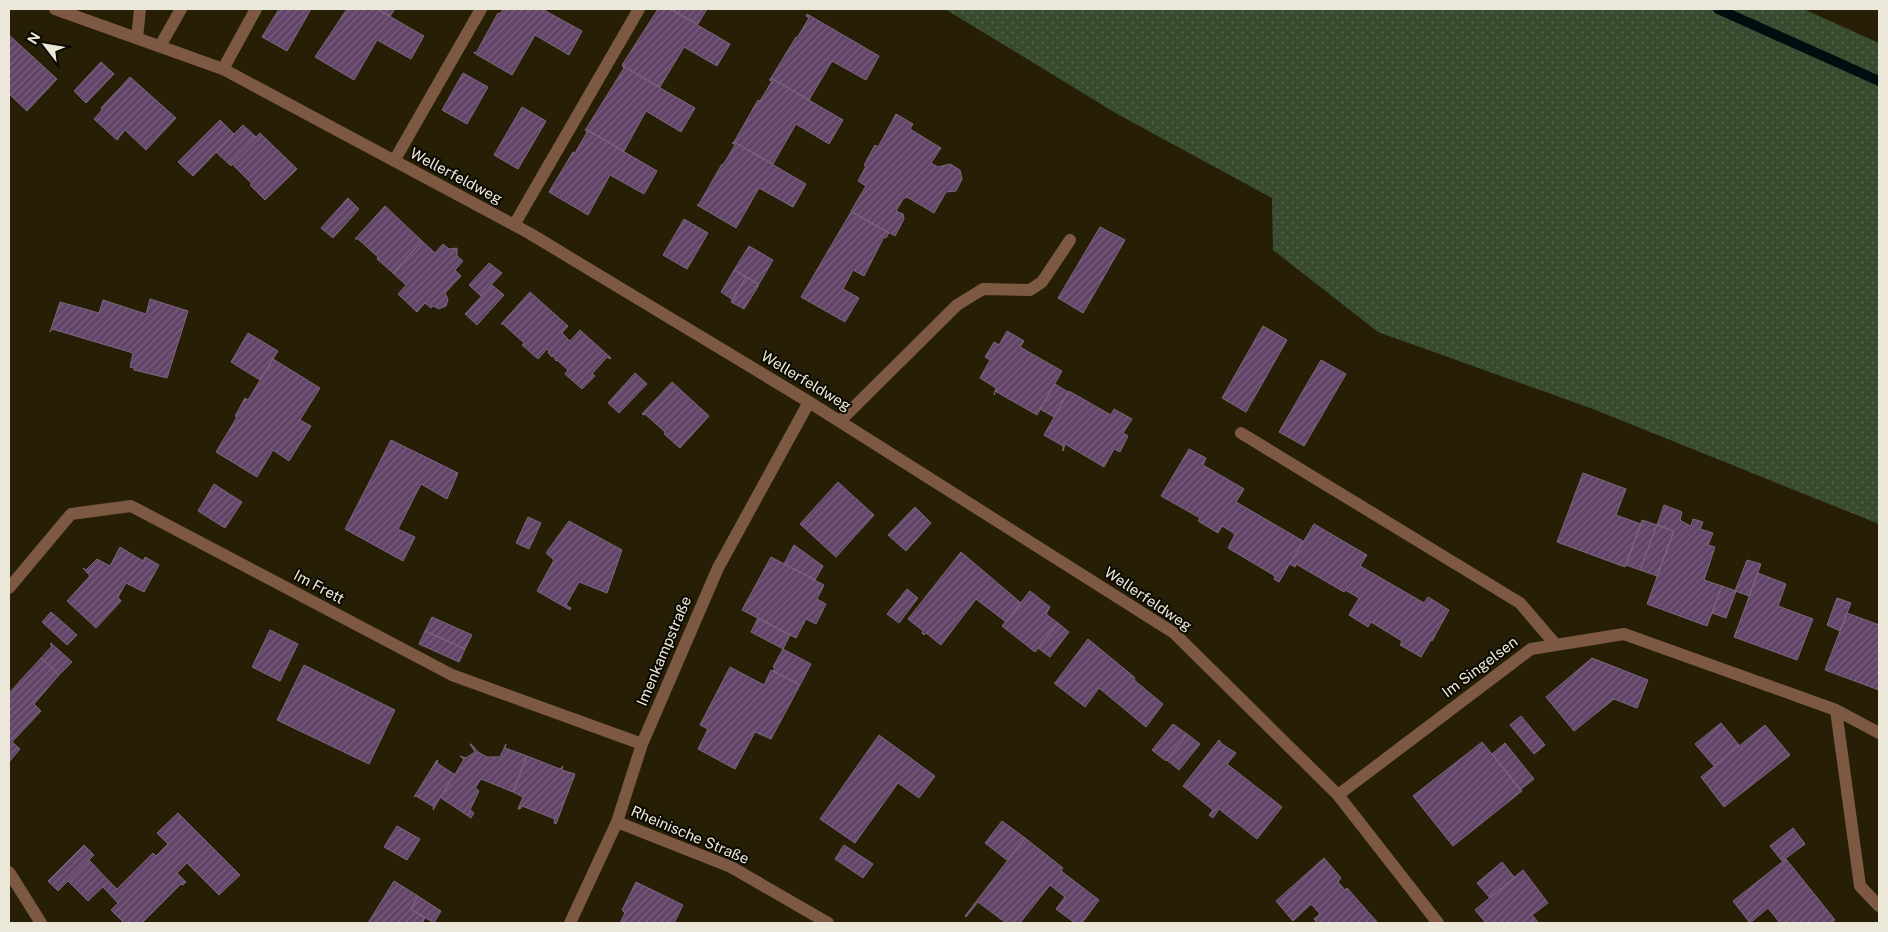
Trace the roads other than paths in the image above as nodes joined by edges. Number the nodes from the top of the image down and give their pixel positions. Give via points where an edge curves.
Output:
1 (55, 9) edge
2 (140, 9) edge
3 (180, 9) edge
4 (256, 9) edge
5 (481, 9) edge
6 (639, 9) edge
7 (137, 38) junction
8 (160, 46) junction
9 (223, 70) junction
10 (394, 161) junction
11 (514, 225) junction
12 (1070, 240) dead end
13 (809, 402) junction
14 (840, 421) junction
15 (1241, 433) dead end
16 (9, 588) edge
17 (1556, 645) junction
18 (1836, 710) junction
19 (1879, 733) edge
20 (642, 744) junction
21 (1338, 795) junction
22 (617, 822) junction
23 (9, 872) edge
24 (1879, 906) edge
25 (40, 923) edge
26 (570, 923) edge
27 (828, 923) edge
28 (1438, 923) edge

1 - 7 street, Wellerfeldweg
2 - 7 street
3 - 8 street
4 - 9 street
5 - 10 street
6 - 11 street
7 - 8 street, Wellerfeldweg
8 - 9 street, Wellerfeldweg
9 - 10 street, Wellerfeldweg
10 - 11 street, Wellerfeldweg
11 - 13 street, Wellerfeldweg
12 - 14 street via 1042,282 1030,290 984,289 957,305
13 - 14 street, Wellerfeldweg
13 - 20 street, Imenkampstraße via 718,568
14 - 21 street, Wellerfeldweg via 1174,633
15 - 17 street via 1520,603
16 - 20 street, Im Frett via 71,514 131,506 452,675
17 - 18 street, Im Singelsen via 1624,634
17 - 21 street, Im Singelsen via 1531,649
18 - 19 street, Im Singelsen
18 - 24 street via 1860,886
20 - 22 street, Imenkampstraße
21 - 28 street, Wellerfeldweg
22 - 26 street, Imenkampstraße
22 - 27 street, Rheinische Straße via 730,867
23 - 25 street

